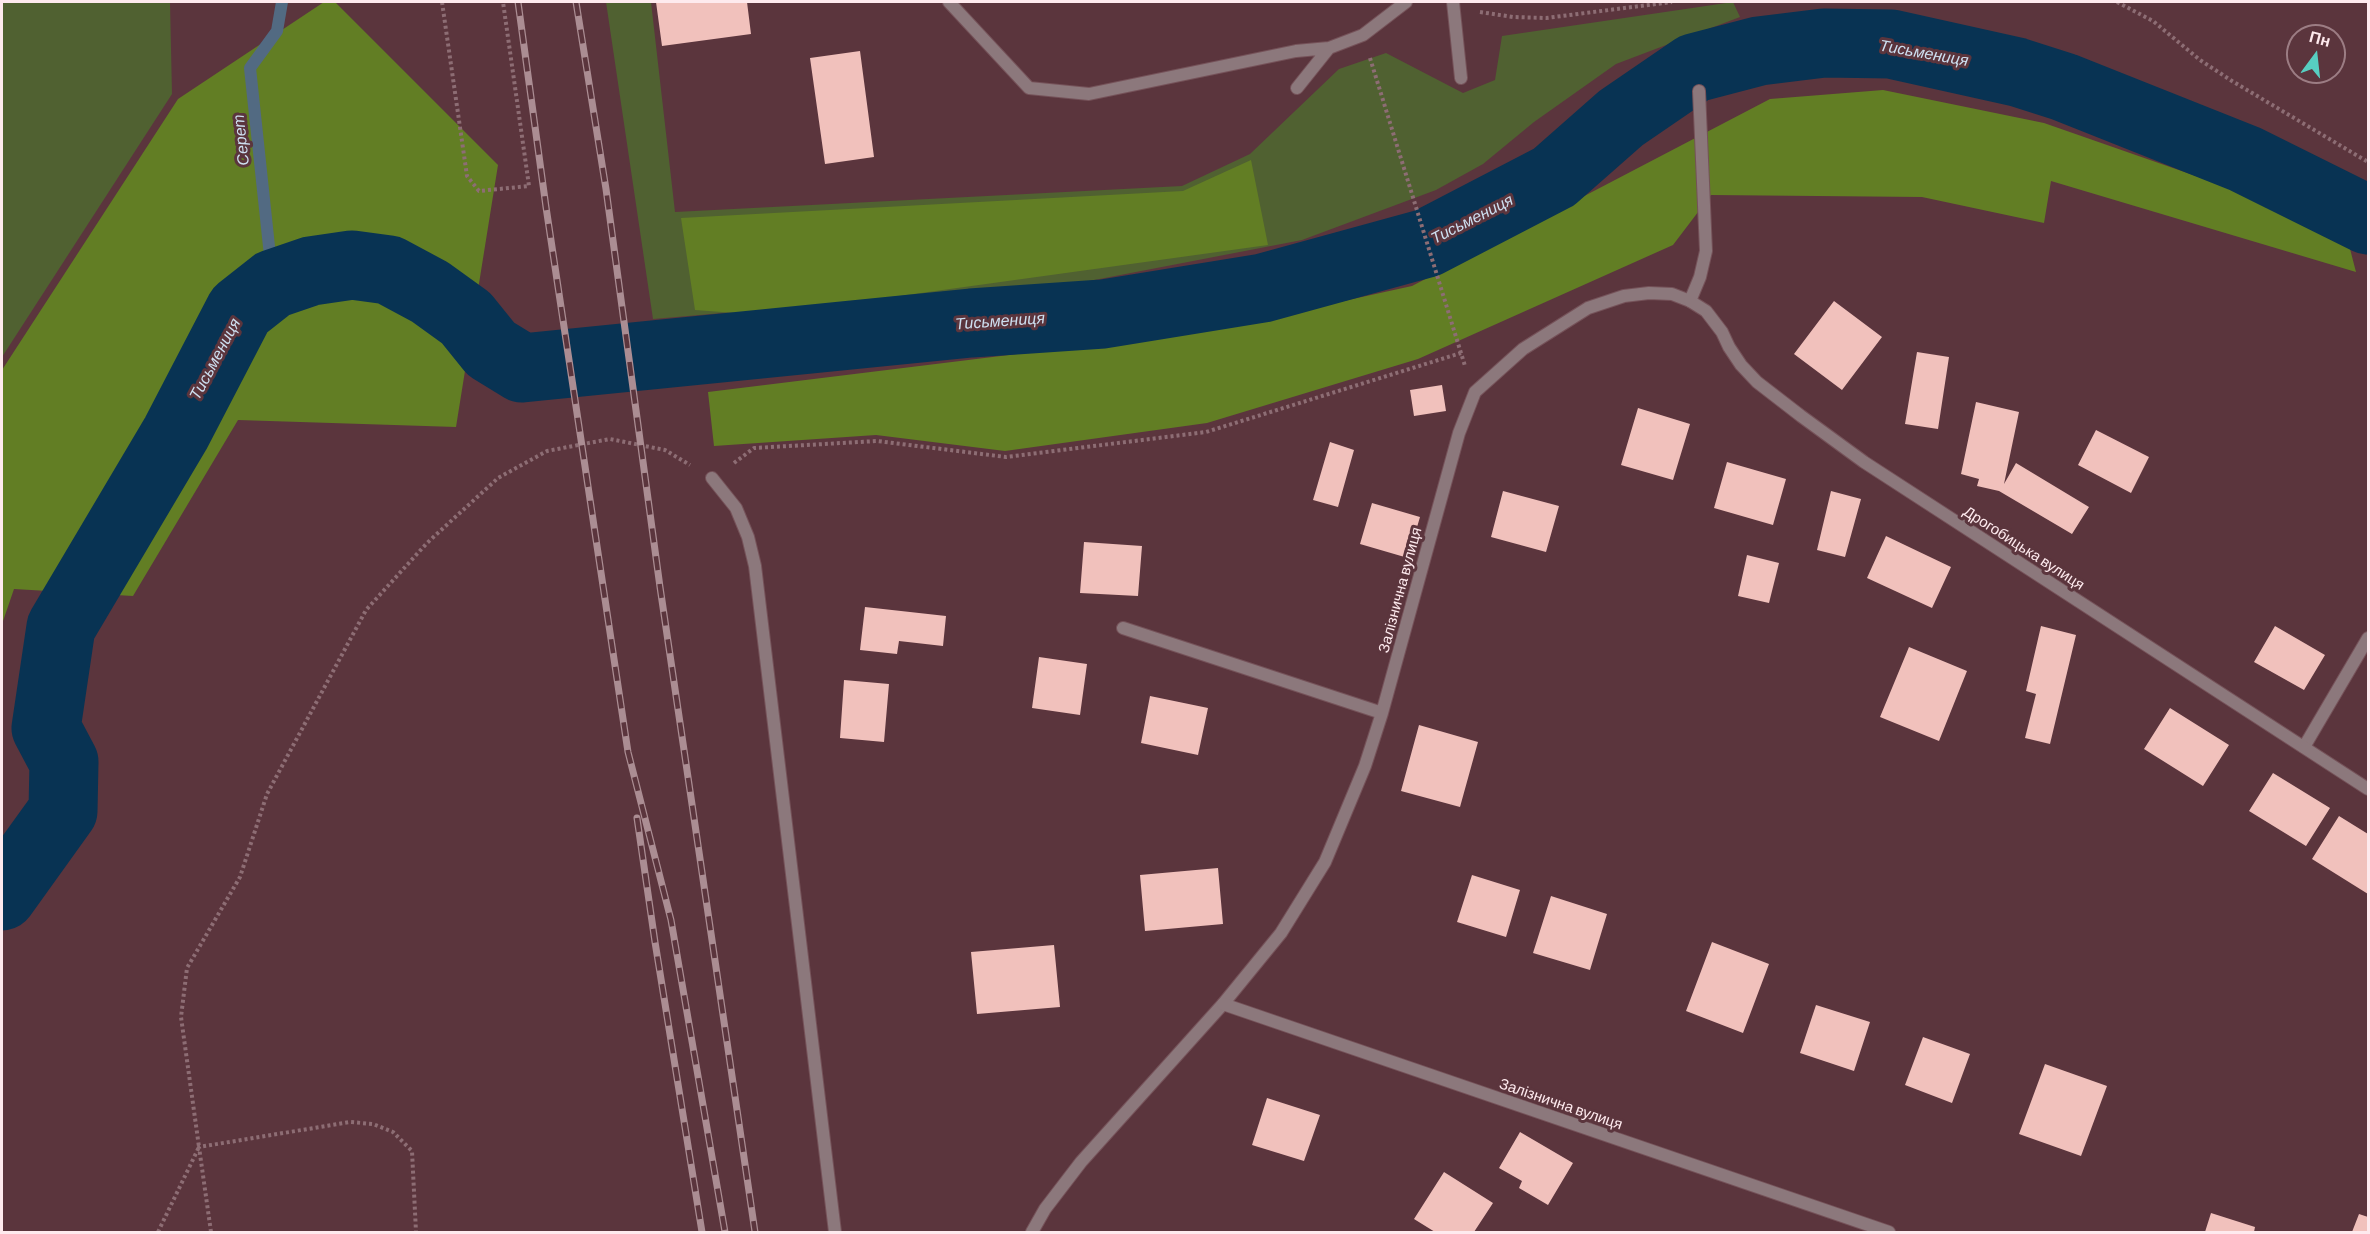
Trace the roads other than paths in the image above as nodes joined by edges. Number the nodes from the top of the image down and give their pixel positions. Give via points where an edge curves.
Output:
1 (949, 2) edge
2 (1406, 2) edge
3 (1453, 4) edge
4 (1329, 48) junction
5 (1461, 78) dead end
6 (1297, 88) dead end
7 (1699, 91) dead end
8 (1690, 301) junction
9 (712, 478) road end
10 (1123, 628) dead end
11 (2368, 638) edge
12 (1382, 713) junction
13 (2304, 747) junction
14 (2368, 789) edge
15 (1223, 1004) junction
16 (835, 1233) edge
17 (1032, 1233) edge
18 (1889, 1233) edge

1 - 4 street via 1029,88 1089,94 1296,51
2 - 4 street via 1363,35
3 - 5 street
4 - 6 street
7 - 8 street via 1706,251
8 - 12 street, Залізнична вулиця via 1672,294 1649,293 1624,296 1588,308 1523,349 1475,393 1459,433
8 - 13 street, Дрогобицька вулиця via 1712,318 1741,365 1757,382 1864,462
9 - 16 street via 736,508 755,567
10 - 12 street
11 - 13 street
12 - 15 street, Залізнична вулиця via 1365,766 1325,862 1281,933
13 - 14 street, Дрогобицька вулиця
15 - 17 street, Залізнична вулиця via 1081,1162
15 - 18 street, Залізнична вулиця

